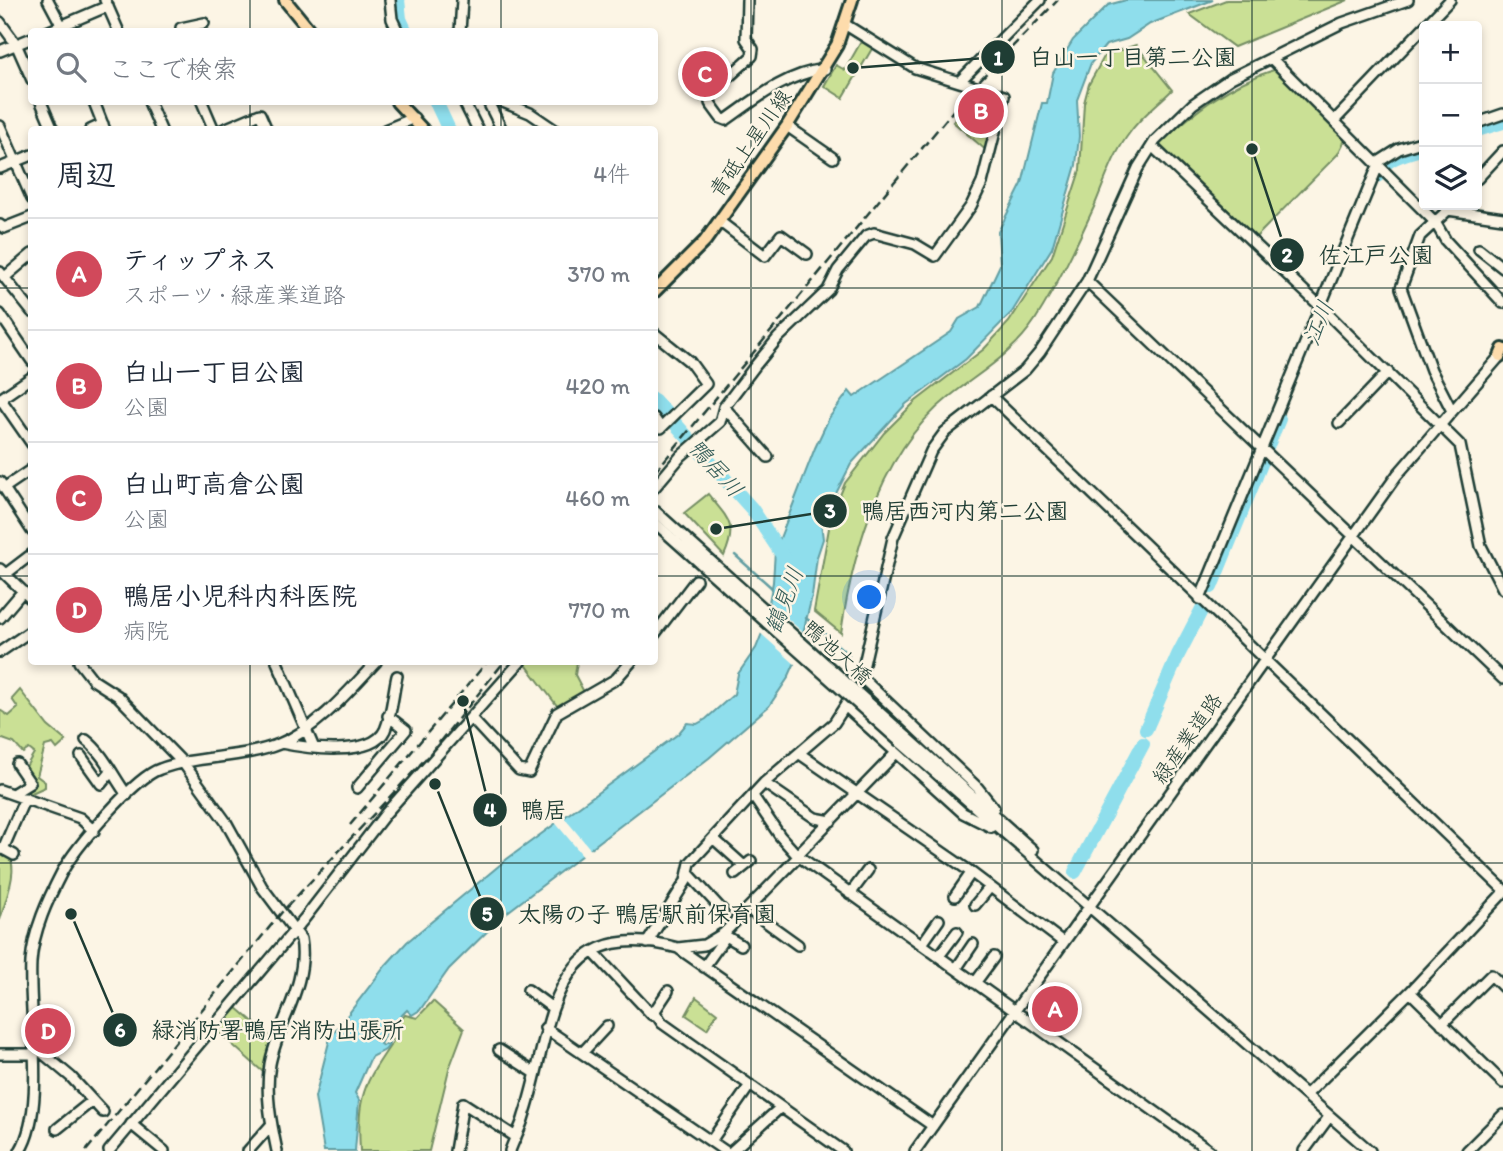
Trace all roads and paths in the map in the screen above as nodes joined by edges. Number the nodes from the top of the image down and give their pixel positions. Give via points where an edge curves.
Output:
1 (48, 0) edge
2 (285, 0) edge
3 (390, 0) edge
4 (747, 0) edge
5 (852, 0) edge
6 (1041, 0) edge
7 (1408, 0) edge
8 (1450, 0) edge
9 (461, 1) edge
10 (106, 3) edge
11 (1431, 21) edge
12 (0, 22) edge
13 (204, 23) dead end
14 (846, 25) junction
15 (63, 28) edge
16 (117, 28) edge
17 (181, 28) edge
18 (308, 28) edge
19 (396, 28) edge
20 (460, 28) edge
21 (1419, 33) edge
22 (28, 40) edge
23 (16, 44) junction
24 (0, 51) edge
25 (1271, 58) junction
26 (825, 69) junction
27 (28, 71) edge
28 (960, 81) junction
29 (42, 105) edge
30 (95, 105) edge
31 (150, 105) edge
32 (203, 105) edge
33 (400, 105) edge
34 (466, 105) edge
35 (490, 105) edge
36 (510, 105) edge
37 (1503, 114) edge
38 (414, 118) junction
39 (1334, 121) junction
40 (1482, 121) edge
41 (0, 126) edge
42 (51, 126) edge
43 (104, 126) edge
44 (159, 126) edge
45 (212, 126) edge
46 (232, 126) edge
47 (265, 126) edge
48 (395, 126) edge
49 (420, 126) edge
50 (476, 126) edge
51 (500, 126) edge
52 (549, 126) edge
53 (787, 126) junction
54 (1419, 143) edge
55 (1152, 146) junction
56 (1503, 151) edge
57 (28, 157) edge
58 (834, 158) dead end
59 (15, 162) junction
60 (1378, 164) junction
61 (0, 168) edge
62 (1482, 174) edge
63 (28, 191) edge
64 (1447, 210) edge
65 (1464, 210) edge
66 (1503, 218) edge
67 (28, 219) edge
68 (719, 221) junction
69 (1436, 222) junction
70 (0, 225) edge
71 (1479, 248) dead end
72 (807, 254) dead end
73 (28, 257) edge
74 (1503, 268) edge
75 (3, 275) edge
76 (1087, 281) junction
77 (658, 288) edge
78 (1503, 303) edge
79 (1320, 306) junction
80 (28, 308) edge
81 (1, 317) edge
82 (658, 336) edge
83 (28, 352) edge
84 (1502, 354) edge
85 (1388, 372) junction
86 (28, 380) edge
87 (991, 396) junction
88 (0, 399) edge
89 (724, 407) junction
90 (1451, 409) junction
91 (1439, 422) junction
92 (1339, 423) dead end
93 (658, 424) edge
94 (28, 438) edge
95 (1262, 449) junction
96 (768, 457) dead end
97 (28, 471) edge
98 (658, 483) edge
99 (2, 485) edge
100 (658, 514) edge
101 (28, 525) edge
102 (658, 525) edge
103 (1352, 537) junction
104 (28, 556) edge
105 (3, 571) edge
106 (696, 580) dead end
107 (1503, 589) edge
108 (23, 591) junction
109 (28, 596) edge
110 (1200, 599) junction
111 (0, 618) edge
112 (658, 630) edge
113 (28, 633) edge
114 (0, 652) edge
115 (1265, 659) junction
116 (81, 665) edge
117 (278, 665) edge
118 (373, 665) edge
119 (517, 665) edge
120 (628, 665) edge
121 (397, 676) dead end
122 (861, 677) junction
123 (1502, 677) edge
124 (845, 706) junction
125 (388, 716) junction
126 (471, 718) junction
127 (305, 728) junction
128 (903, 739) junction
129 (86, 740) dead end
130 (281, 743) junction
131 (314, 748) junction
132 (896, 752) junction
133 (800, 754) junction
134 (82, 756) dead end
135 (17, 764) dead end
136 (184, 764) junction
137 (110, 773) junction
138 (764, 783) junction
139 (357, 788) dead end
140 (0, 790) edge
141 (15, 793) junction
142 (857, 793) junction
143 (127, 794) junction
144 (753, 796) junction
145 (25, 798) junction
146 (831, 821) junction
147 (1006, 830) junction
148 (94, 831) junction
149 (714, 839) junction
150 (14, 855) dead end
151 (798, 856) junction
152 (868, 870) dead end
153 (688, 873) junction
154 (971, 873) junction
155 (735, 874) dead end
156 (990, 887) junction
157 (1503, 891) edge
158 (849, 894) junction
159 (954, 896) dead end
160 (975, 905) dead end
161 (1089, 905) junction
162 (748, 909) junction
163 (723, 911) dead end
164 (939, 920) dead end
165 (294, 927) junction
166 (957, 932) dead end
167 (725, 934) junction
168 (1063, 942) junction
169 (647, 943) junction
170 (922, 944) junction
171 (973, 944) dead end
172 (741, 945) dead end
173 (797, 945) dead end
174 (678, 948) junction
175 (594, 953) junction
176 (939, 956) junction
177 (994, 957) dead end
178 (704, 967) junction
179 (956, 969) junction
180 (975, 983) junction
181 (1503, 987) edge
182 (528, 990) dead end
183 (667, 991) dead end
184 (1410, 992) junction
185 (551, 1007) junction
186 (654, 1011) junction
187 (1013, 1013) junction
188 (1442, 1024) junction
189 (607, 1026) dead end
190 (545, 1028) junction
191 (34, 1050) junction
192 (499, 1051) dead end
193 (582, 1053) junction
194 (0, 1054) edge
195 (535, 1073) junction
196 (1503, 1083) edge
197 (750, 1085) junction
198 (1306, 1096) junction
199 (92, 1101) junction
200 (781, 1107) junction
201 (103, 1112) dead end
202 (1503, 1115) edge
203 (1329, 1117) junction
204 (271, 1125) junction
205 (133, 1126) junction
206 (933, 1126) junction
207 (57, 1129) dead end
208 (516, 1136) junction
209 (711, 1141) junction
210 (20, 1151) edge
211 (109, 1151) edge
212 (164, 1151) edge
213 (248, 1151) edge
214 (277, 1151) edge
215 (455, 1151) edge
216 (509, 1151) edge
217 (725, 1151) edge
218 (732, 1151) edge
219 (843, 1151) edge
220 (915, 1151) edge
221 (1210, 1151) edge
222 (1304, 1151) edge
223 (1370, 1151) edge
224 (1467, 1151) edge

1 - 15 street
2 - 18 main road
3 - 19 street
4 - 26 street via 752,56 711,93 710,103 721,118 726,120 805,72
5 - 14 main road, 青砥上星川線
6 - 28 street
7 - 25 street via 1342,23
8 - 11 street
9 - 20 street
10 - 15 street
10 - 16 street
12 - 23 street
13 - 17 street
14 - 26 main road, 青砥上星川線
14 - 28 street via 915,68
21 - 39 street
22 - 23 street
23 - 24 street
23 - 27 street
25 - 39 street
25 - 55 street via 1193,104
26 - 53 main road, 青砥上星川線
28 - 89 street via 1005,98 986,172 957,228 935,256 899,240 874,233 866,236 828,290 778,338
29 - 42 street
30 - 43 street
31 - 44 street
32 - 45 street
33 - 38 main road
34 - 50 street
35 - 51 street
36 - 52 street
37 - 40 street
38 - 48 street
38 - 49 main road
39 - 60 street
41 - 59 street
46 - 47 street via 260,114
53 - 58 street
53 - 68 main road, 青砥上星川線
54 - 60 street via 1399,149
55 - 76 street
55 - 79 street
56 - 62 street
57 - 59 street
59 - 61 street
59 - 63 street
60 - 69 street
60 - 79 street
64 - 69 street
65 - 66 street
67 - 70 street via 4,228
68 - 72 street via 765,256 781,235
68 - 77 main road, 青砥上星川線 via 694,255
69 - 78 street via 1446,241
69 - 90 street via 1420,236 1401,288 1431,370
71 - 74 street
73 - 75 street
75 - 80 street
76 - 87 street via 1033,361
76 - 95 street
79 - 85 street
79 - 95 street
81 - 83 street
82 - 93 street via 690,362 706,384 678,415 661,428
84 - 90 street, 緑産業道路
85 - 91 street
85 - 92 street
86 - 88 street
87 - 110 street
87 - 122 street via 946,432 931,451 893,538
88 - 94 street
89 - 96 street
89 - 98 street via 720,422
90 - 91 street, 緑産業道路
91 - 103 street, 緑産業道路
91 - 107 street via 1460,444 1481,546
95 - 103 street
95 - 110 street
97 - 99 street
99 - 101 street
100 - 128 street, 鴨池大橋, bridge
102 - 128 street, 鴨池大橋, bridge
103 - 115 street, 緑産業道路
103 - 123 street
104 - 105 street
105 - 108 street
106 - 112 street
108 - 109 street
108 - 111 street
110 - 115 street
113 - 114 street
115 - 157 street
115 - 161 street, 緑産業道路
116 - 136 street
117 - 127 street
118 - 127 street
119 - 126 street
120 - 126 street via 616,679 557,713 529,772 519,770
121 - 125 street
122 - 124 street
122 - 147 street via 978,788
124 - 132 street
124 - 133 street via 834,723
125 - 131 street via 385,730 367,745
125 - 139 street via 407,730
126 - 165 street
127 - 130 street
127 - 131 street
128 - 147 street
129 - 137 street via 104,758
130 - 131 street
130 - 136 street
132 - 142 street
132 - 147 street via 963,813
133 - 138 street
133 - 142 street
134 - 137 street via 101,784
135 - 141 street via 30,783
136 - 143 street via 158,769
136 - 165 street via 226,822 262,887
137 - 143 street
138 - 144 street
138 - 146 street via 815,818
140 - 141 street
141 - 145 street
142 - 146 street
142 - 154 street
143 - 148 street
144 - 149 street
144 - 151 street
145 - 148 street via 80,818
145 - 150 street via 3,849
146 - 151 street
147 - 161 street
148 - 191 street via 63,870 38,927 31,960
149 - 153 street via 690,863
149 - 155 street via 748,863
151 - 158 street
151 - 162 street
152 - 158 street
153 - 163 street
153 - 169 street
154 - 156 street
154 - 159 street
156 - 160 street
156 - 168 street
157 - 184 street
158 - 170 street
161 - 168 street, 緑産業道路
161 - 198 street
162 - 167 street
162 - 173 street
164 - 170 street
165 - 204 street via 302,952 292,1007 270,1066
165 - 205 street
166 - 176 street
167 - 172 street
167 - 174 street via 704,945
167 - 178 street
168 - 187 street, 緑産業道路
169 - 174 street
169 - 175 street via 628,942
170 - 176 street
171 - 179 street
174 - 178 street
175 - 185 street via 572,970
175 - 186 street via 652,1015
176 - 179 street
177 - 180 street
178 - 206 street
179 - 180 street
180 - 187 street
181 - 188 street via 1491,975
182 - 185 street
183 - 186 street
184 - 188 street
184 - 198 street
185 - 190 street
186 - 197 street via 662,1023
187 - 206 street, 緑産業道路
187 - 221 street
188 - 196 street
189 - 193 street
190 - 193 street
190 - 195 street
191 - 194 street
191 - 199 street
191 - 210 street via 32,1119
192 - 195 street
193 - 209 street
195 - 208 street
197 - 200 street
197 - 209 street
198 - 203 street
199 - 201 street
199 - 207 street
200 - 218 street
200 - 219 street
202 - 224 street
203 - 222 street
203 - 223 street
204 - 213 street
204 - 214 street
205 - 211 street
205 - 212 street
206 - 220 street, 緑産業道路
208 - 215 street via 463,1103
208 - 216 street
209 - 217 street

